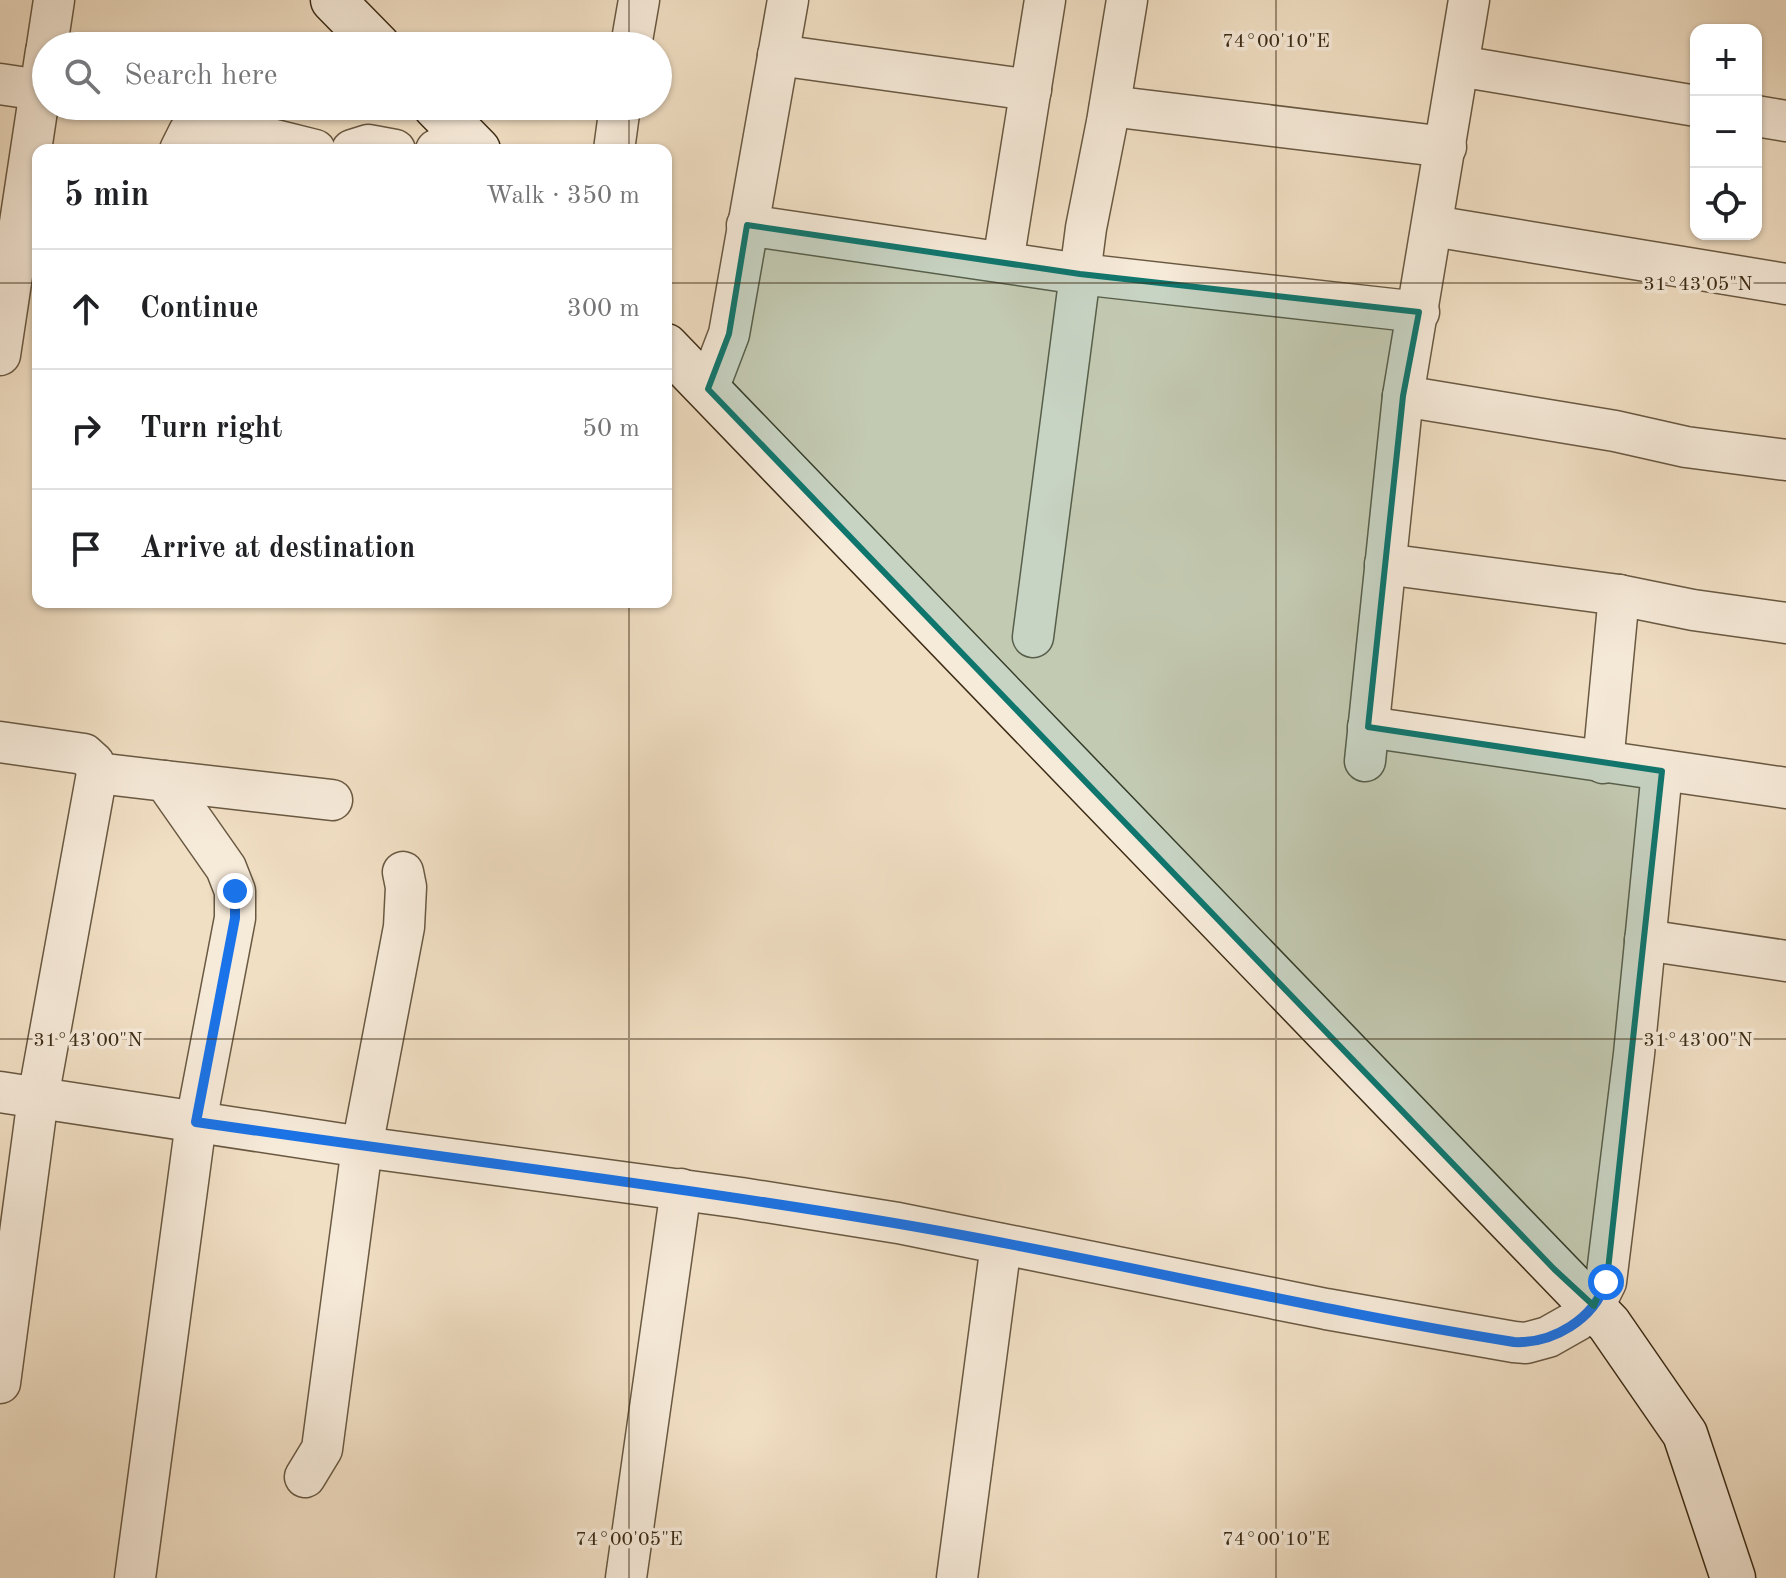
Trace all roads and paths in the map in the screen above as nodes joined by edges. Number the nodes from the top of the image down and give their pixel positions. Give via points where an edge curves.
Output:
1 (54, 0) edge
2 (333, 0) edge
3 (639, 0) edge
4 (788, 0) edge
5 (1045, 0) edge
6 (1127, 0) edge
7 (1469, 0) edge
8 (49, 32) edge
9 (364, 32) edge
10 (633, 32) edge
11 (778, 55) junction
12 (1459, 66) junction
13 (0, 84) edge
14 (32, 89) edge
15 (1031, 90) junction
16 (1690, 105) edge
17 (1110, 106) junction
18 (1762, 117) edge
19 (38, 120) edge
20 (618, 120) edge
21 (1786, 121) edge
22 (36, 144) edge
23 (183, 144) edge
24 (291, 144) edge
25 (615, 144) edge
26 (1446, 147) junction
27 (32, 194) edge
28 (747, 225) junction
29 (1433, 226) junction
30 (1003, 262) junction
31 (1080, 274) junction
32 (1786, 284) edge
33 (1419, 312) junction
34 (672, 352) edge
35 (0, 355) edge
36 (708, 389) junction
37 (1403, 396) junction
38 (1786, 460) edge
39 (1385, 564) junction
40 (1619, 595) junction
41 (1786, 623) edge
42 (1033, 637) dead end
43 (0, 742) edge
44 (1603, 763) junction
45 (1662, 771) junction
46 (97, 773) junction
47 (165, 781) junction
48 (1786, 788) edge
49 (332, 800) dead end
50 (403, 872) dead end
51 (1645, 940) junction
52 (1786, 961) edge
53 (19, 1095) edge
54 (196, 1122) junction
55 (362, 1147) junction
56 (681, 1189) junction
57 (1001, 1244) junction
58 (1594, 1306) junction
59 (3, 1337) edge
60 (0, 1383) edge
61 (305, 1477) dead end
62 (135, 1578) edge
63 (626, 1578) edge
64 (957, 1578) edge
65 (1733, 1578) edge

1 - 8 street
2 - 9 main road
3 - 10 street
4 - 11 street
5 - 15 street
6 - 17 street
7 - 12 street
11 - 15 street
11 - 28 street
12 - 16 street
12 - 26 street
13 - 14 street
15 - 30 street
17 - 26 street
17 - 31 street
18 - 21 street
19 - 22 street
20 - 25 street
23 - 24 street via 189,132 211,124
26 - 29 street
27 - 35 street
28 - 30 street
28 - 36 street via 729,334
29 - 32 street
29 - 33 street
30 - 31 street
31 - 33 street
31 - 42 street
33 - 37 street
34 - 36 main road
36 - 58 main road
37 - 38 street
37 - 39 street
39 - 40 street
39 - 44 street via 1366,744
40 - 41 street
40 - 44 street
43 - 46 street via 84,754
44 - 45 street
45 - 48 street
45 - 51 street
46 - 47 street
46 - 53 street
47 - 49 street
47 - 54 street via 226,868 235,891 235,918
50 - 55 street via 404,927
51 - 52 street
51 - 58 street via 1608,1270
53 - 54 street
53 - 59 street
54 - 55 street
54 - 62 street
55 - 56 street
55 - 61 street via 322,1449
56 - 57 street
56 - 63 street
57 - 58 street via 1514,1342 1538,1341 1560,1332
57 - 64 street
58 - 65 main road via 1685,1434
59 - 60 street

